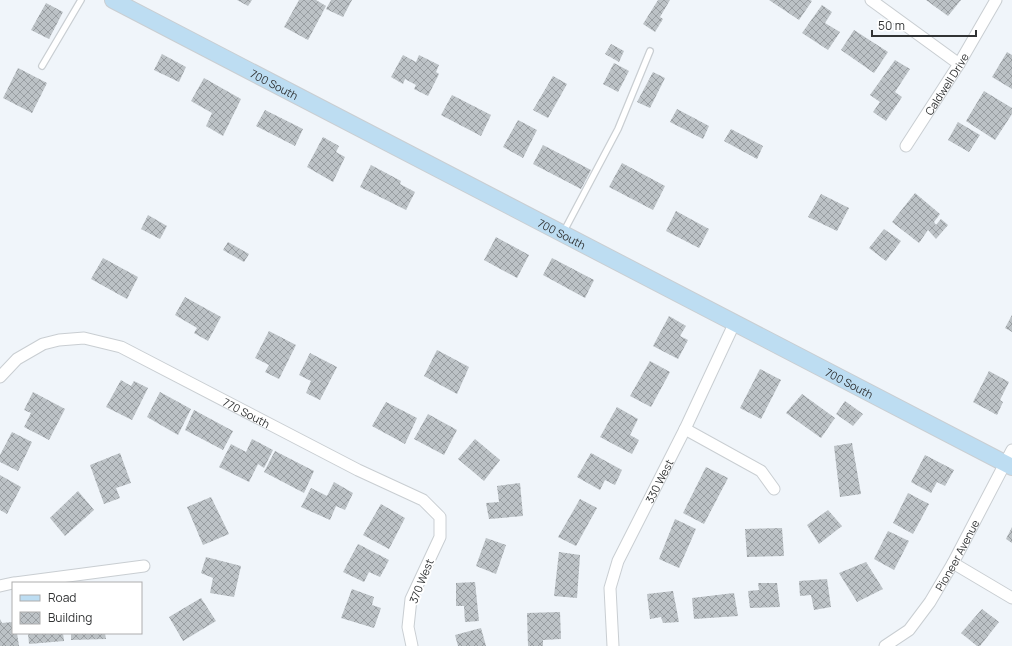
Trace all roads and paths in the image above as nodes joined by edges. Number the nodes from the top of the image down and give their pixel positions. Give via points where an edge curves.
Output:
1 (81, 0) edge
2 (113, 0) edge
3 (871, 0) edge
4 (996, 0) edge
5 (650, 51) dead end
6 (958, 64) junction
7 (42, 66) dead end
8 (906, 146) dead end
9 (562, 233) junction
10 (735, 322) junction
11 (0, 377) edge
12 (685, 429) junction
13 (1010, 460) edge
14 (774, 489) dead end
15 (440, 517) joint
16 (953, 563) junction
17 (144, 566) dead end
18 (22, 582) edge
19 (12, 583) edge
20 (0, 586) edge
21 (1012, 598) edge
22 (412, 646) edge
23 (613, 646) edge
24 (885, 646) edge

1 - 7 lane
2 - 9 street, 700 South
3 - 6 street
4 - 6 street, Caldwell Drive
5 - 9 lane via 618,129
6 - 8 street, Caldwell Drive
9 - 10 street, 700 South
10 - 12 street, 330 West
10 - 13 street, 700 South
11 - 15 street, 770 South via 17,359 43,344 84,338 121,346 358,470 423,500
12 - 14 street via 761,471
12 - 23 street, 330 West via 618,561 610,588
13 - 16 street, Pioneer Avenue
15 - 22 street, 370 West via 440,537 412,598 408,627
16 - 21 street
16 - 24 street, Pioneer Avenue via 930,602 909,630
17 - 18 street
19 - 20 street

